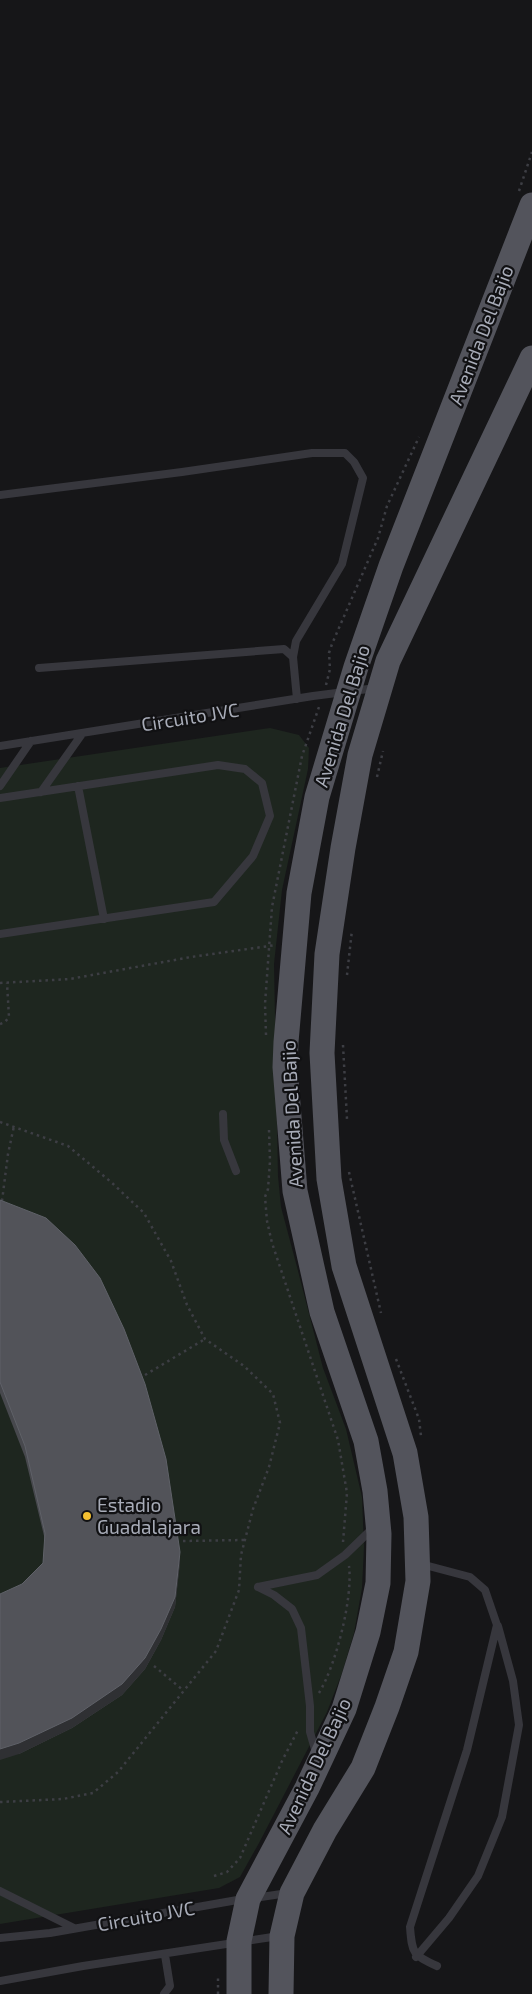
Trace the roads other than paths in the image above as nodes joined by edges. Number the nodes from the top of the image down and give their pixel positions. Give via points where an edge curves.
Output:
1 (525, 200) edge
2 (532, 358) edge
3 (0, 495) edge
4 (293, 657) junction
5 (39, 668) dead end
6 (379, 688) junction
7 (349, 692) junction
8 (297, 699) junction
9 (82, 734) junction
10 (31, 741) junction
11 (0, 746) edge
12 (0, 786) edge
13 (78, 786) junction
14 (41, 792) junction
15 (0, 798) edge
16 (104, 919) junction
17 (0, 934) edge
18 (223, 1114) dead end
19 (236, 1170) dead end
20 (378, 1523) junction
21 (417, 1563) junction
22 (497, 1625) junction
23 (319, 1764) junction
24 (0, 1891) edge
25 (292, 1893) junction
26 (248, 1899) junction
27 (74, 1928) junction
28 (282, 1936) junction
29 (0, 1938) edge
30 (239, 1941) junction
31 (165, 1954) junction
32 (416, 1956) junction
33 (437, 1966) dead end
34 (0, 1981) edge
35 (164, 1994) edge
36 (239, 1994) edge
37 (281, 1994) edge

1 - 7 main road, Avenida Del Bajio via 391,566
2 - 6 main road, Avenida Del Bajio via 388,661
3 - 4 lane via 312,453 345,453 363,478 342,564 296,641
4 - 5 lane via 284,649
4 - 8 lane
6 - 7 lane, Circuito JVC
6 - 21 main road, Avenida Del Bajio via 360,755 343,848 327,954 322,1052 329,1179 344,1266 405,1453 416,1517
7 - 8 lane, Circuito JVC
7 - 20 main road, Avenida Del Bajio via 317,797 299,893 285,1067 295,1191 322,1312 366,1440
8 - 9 lane, Circuito JVC
9 - 10 lane, Circuito JVC
9 - 14 lane
10 - 11 lane, Circuito JVC
10 - 12 lane
13 - 14 lane
13 - 16 lane
13 - 16 lane via 218,765 245,769 262,783 270,816 253,856 214,902
14 - 15 lane
16 - 17 lane
18 - 19 lane via 224,1140
20 - 23 main road, Avenida Del Bajio via 378,1583 368,1632 344,1709
20 - 23 lane via 317,1575 258,1587 274,1594 292,1609 301,1628 310,1732
21 - 22 lane via 470,1577 485,1590
21 - 25 main road, Avenida Del Bajio via 418,1581 406,1652 387,1707 363,1768
22 - 32 lane via 467,1750 410,1927 411,1945
22 - 32 lane via 513,1681 519,1725 502,1817 478,1876 449,1918
23 - 26 main road, Avenida Del Bajio
24 - 27 lane
25 - 26 lane, Circuito JVC
25 - 28 main road, Avenida Del Bajio
26 - 27 lane, Circuito JVC
26 - 30 main road, Avenida Del Bajio
27 - 29 lane, Circuito JVC
28 - 30 lane, Circuito JVC
28 - 37 main road, Avenida Del Bajio
30 - 31 lane, Circuito JVC
30 - 36 main road, Avenida Del Bajio
31 - 34 lane, Circuito JVC
31 - 35 lane via 170,1986
32 - 33 lane

